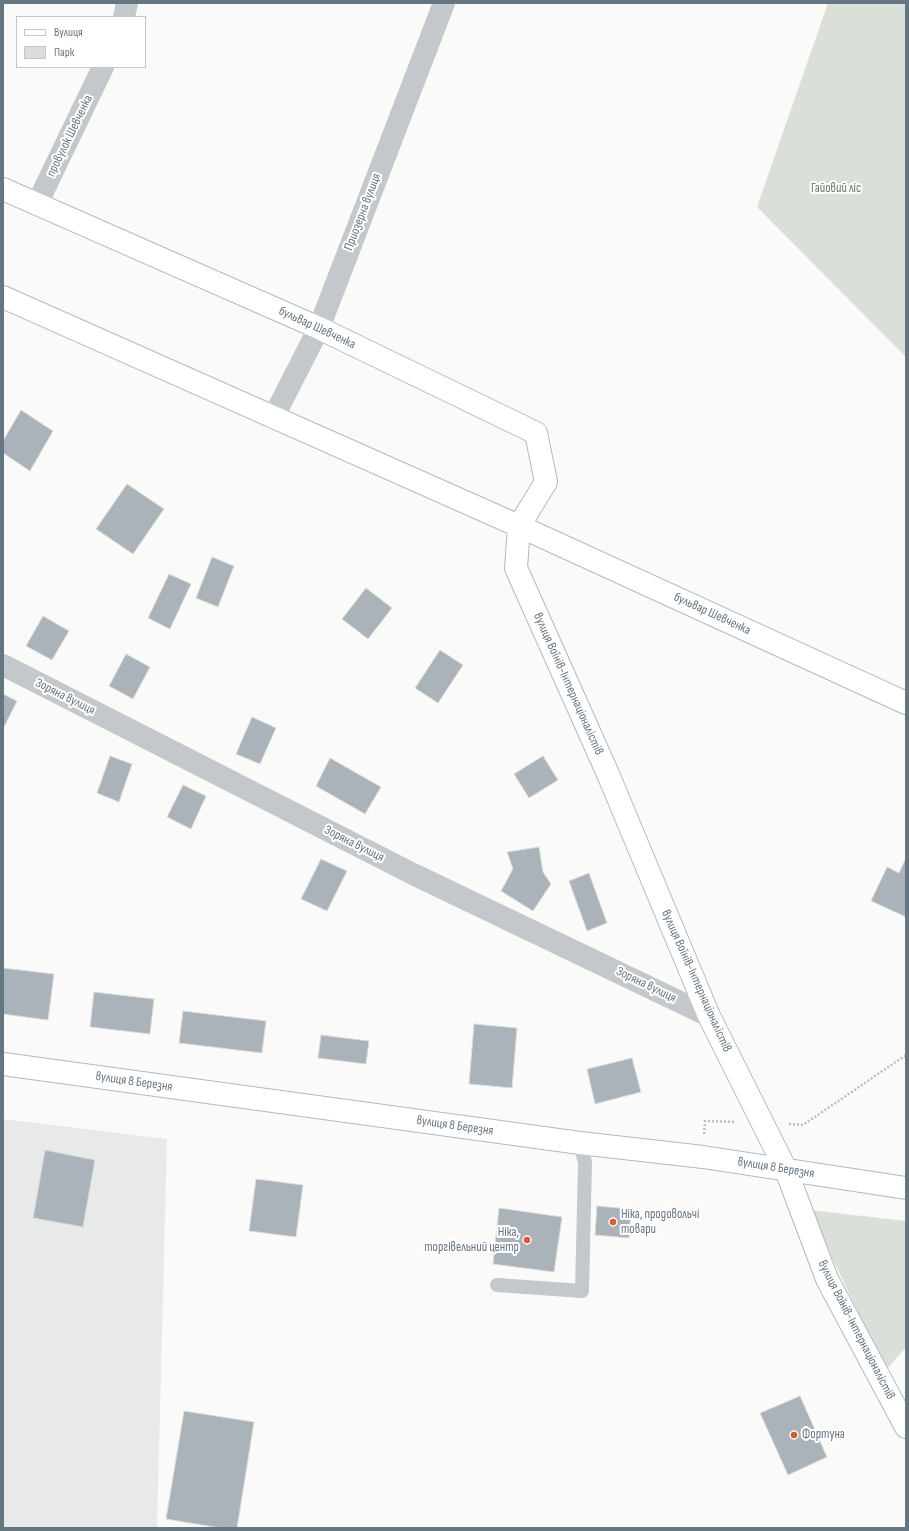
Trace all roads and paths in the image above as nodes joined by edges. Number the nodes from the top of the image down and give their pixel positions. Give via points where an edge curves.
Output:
1 (127, 3) edge
2 (444, 3) edge
3 (124, 16) edge
4 (104, 68) edge
5 (3, 189) edge
6 (37, 204) junction
7 (3, 297) edge
8 (319, 328) junction
9 (273, 418) junction
10 (519, 526) junction
11 (3, 666) edge
12 (906, 703) edge
13 (709, 1016) junction
14 (3, 1064) edge
15 (580, 1143) junction
16 (786, 1170) junction
17 (906, 1188) edge
18 (497, 1285) dead end
19 (906, 1427) edge

1 - 3 street
2 - 8 street, Приозерна вулиця
4 - 6 street, провулок Шевченка
5 - 6 street, бульвар Шевченка
6 - 8 street, бульвар Шевченка
7 - 9 street, бульвар Шевченка
8 - 9 street, Приозерна вулиця
8 - 10 street, бульвар Шевченка via 536,433 546,482
9 - 10 street, бульвар Шевченка
10 - 12 street, бульвар Шевченка
10 - 13 street, вулиця Воїнів-Інтернаціоналістів via 516,568 608,774
11 - 13 street, Зоряна вулиця via 413,874
13 - 16 street, вулиця Воїнів-Інтернаціоналістів
14 - 15 street, вулиця 8 Березня
15 - 16 street, вулиця 8 Березня via 703,1157
15 - 18 lane via 585,1163 582,1291
16 - 17 street, вулиця 8 Березня
16 - 19 street, вулиця Воїнів-Інтернаціоналістів via 827,1279

